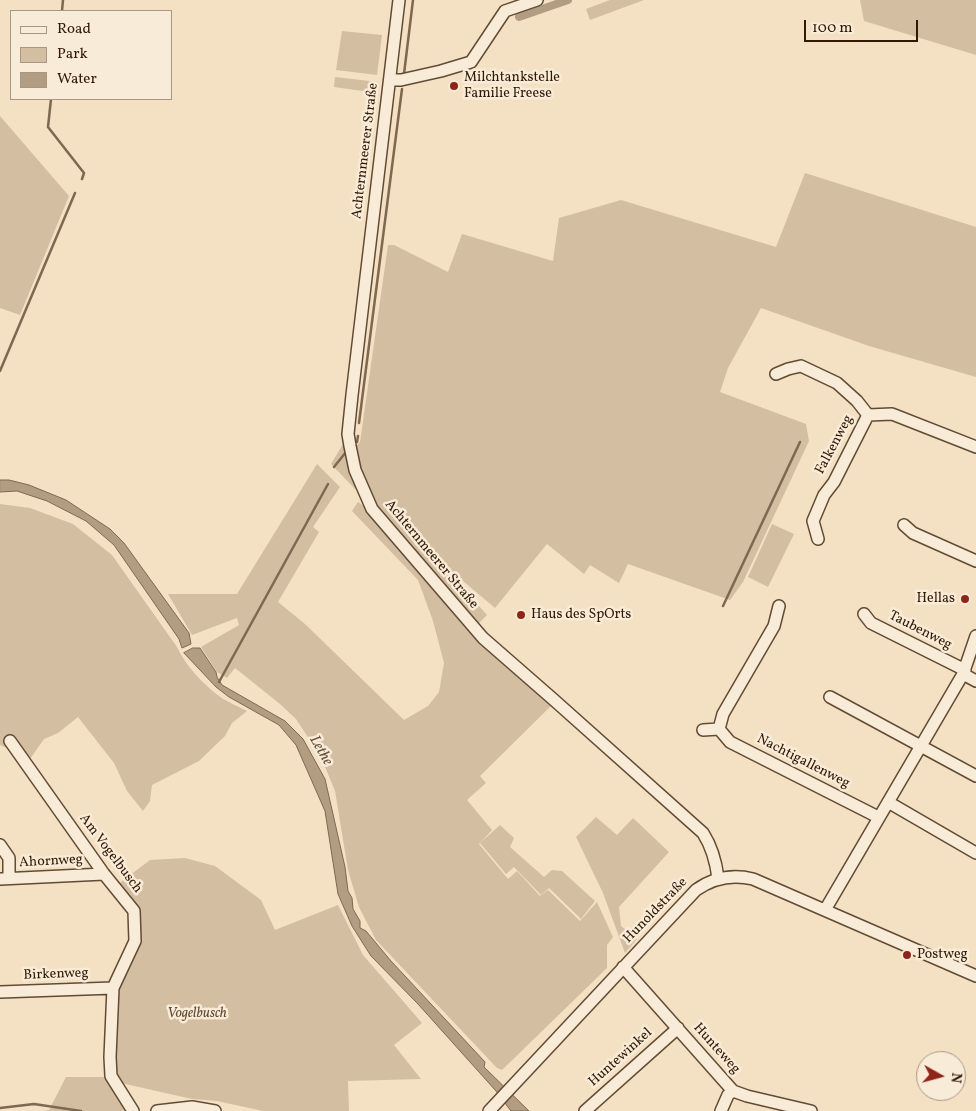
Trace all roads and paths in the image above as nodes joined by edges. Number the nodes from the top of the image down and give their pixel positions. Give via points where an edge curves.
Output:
1 (400, 0) edge
2 (537, 0) edge
3 (390, 80) junction
4 (776, 374) dead end
5 (868, 415) junction
6 (976, 447) edge
7 (904, 525) dead end
8 (818, 539) dead end
9 (976, 561) edge
10 (779, 606) dead end
11 (864, 614) dead end
12 (976, 636) edge
13 (964, 672) junction
14 (976, 681) edge
15 (830, 697) dead end
16 (719, 729) junction
17 (703, 730) dead end
18 (10, 741) dead end
19 (920, 747) junction
20 (976, 776) edge
21 (888, 802) junction
22 (878, 817) junction
23 (0, 845) edge
24 (976, 853) edge
25 (104, 874) junction
26 (5, 878) edge
27 (718, 878) junction
28 (825, 910) junction
29 (623, 967) junction
30 (976, 976) edge
31 (113, 988) junction
32 (0, 992) edge
33 (678, 1028) junction
34 (733, 1091) junction
35 (133, 1111) edge
36 (157, 1111) edge
37 (215, 1111) edge
38 (489, 1111) edge
39 (585, 1111) edge
40 (721, 1111) edge
41 (811, 1111) edge

1 - 3 street, Achternmeerer Straße
2 - 3 street via 506,11 471,62
3 - 27 street, Achternmeerer Straße via 348,434 355,470 367,501 483,638 702,833 715,859
4 - 5 street via 801,366 828,378 858,401
5 - 6 street, Falkenweg via 892,414
5 - 8 street, Falkenweg via 813,521
7 - 9 street via 913,533
10 - 16 street via 774,626 723,714
11 - 13 street, Taubenweg via 871,623
12 - 13 street
13 - 14 street, Taubenweg
13 - 19 street
15 - 19 street
16 - 17 street
16 - 22 street, Nachtigallenweg via 730,742
18 - 25 street, Am Vogelbusch
19 - 20 street
19 - 21 street
21 - 22 street
21 - 24 street
22 - 28 street
23 - 26 street via 9,858
25 - 26 street, Ahornweg
25 - 31 street, Am Vogelbusch via 134,911 135,941
27 - 28 street, Hunoldstraße via 741,876 753,879
27 - 29 street, Hunoldstraße via 696,890
28 - 30 street, Hunoldstraße
29 - 33 street, Hunteweg
29 - 38 street, Hunoldstraße
31 - 32 street, Birkenweg
31 - 35 street, Am Vogelbusch via 110,1074
33 - 34 street, Hunteweg
33 - 39 street, Huntewinkel
34 - 40 street
34 - 41 street, Hunteweg
36 - 37 street via 192,1107

